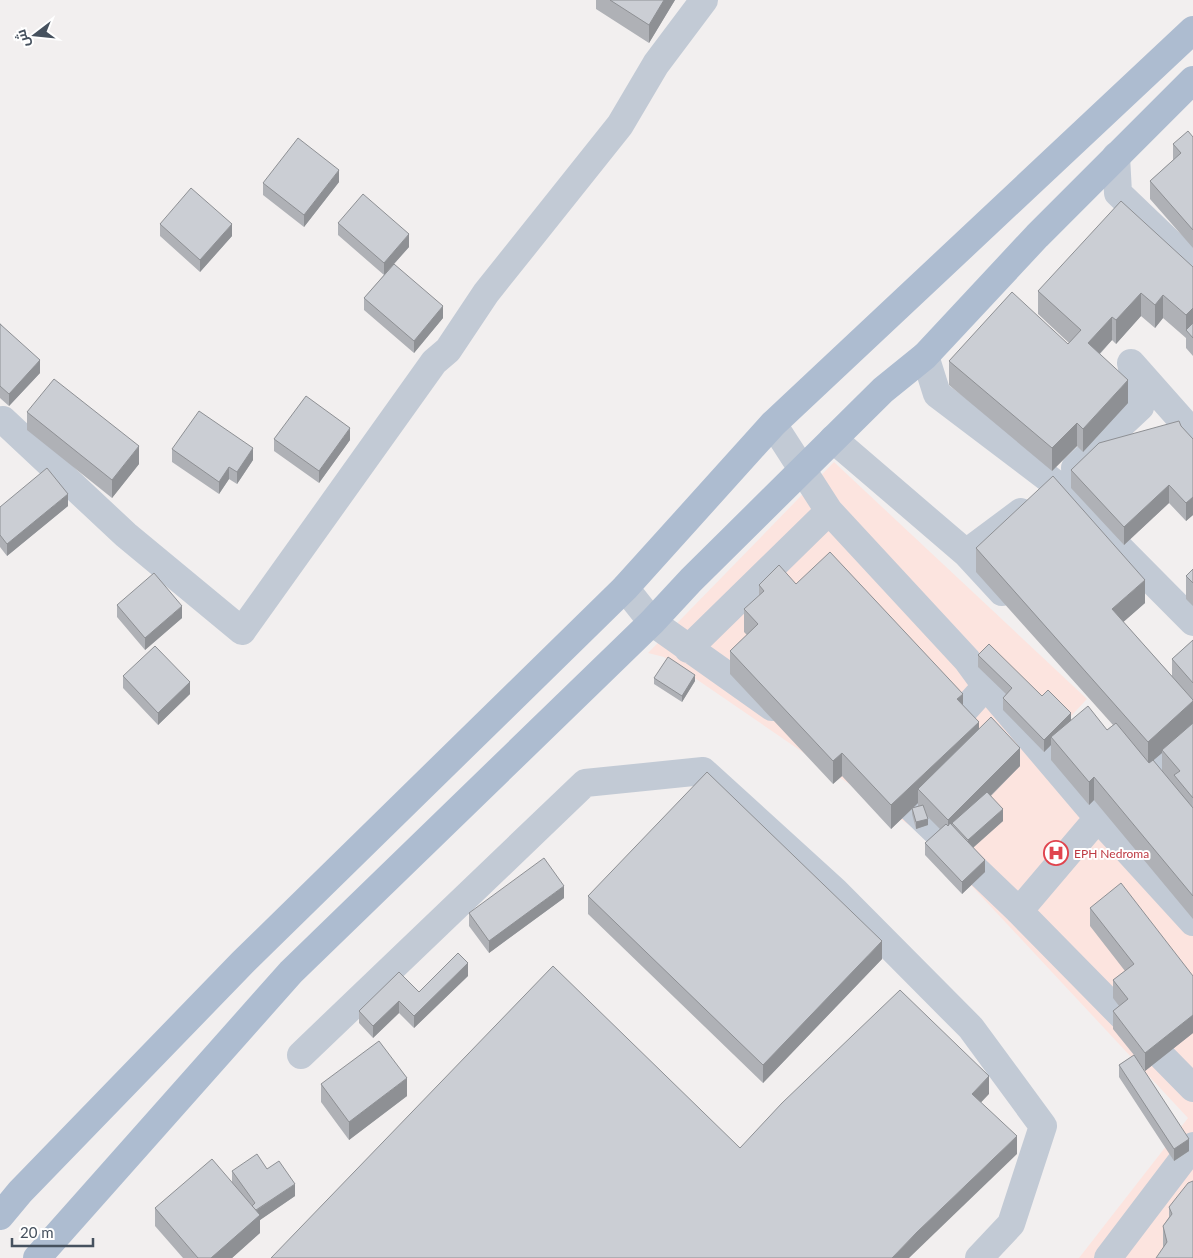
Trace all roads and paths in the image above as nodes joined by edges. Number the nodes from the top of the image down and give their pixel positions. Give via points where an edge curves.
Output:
1 (704, 0) edge
2 (1193, 30) edge
3 (1193, 80) edge
4 (1116, 156) junction
5 (1193, 265) edge
6 (925, 356) junction
7 (3, 420) dead end
8 (773, 424) junction
9 (1193, 433) edge
10 (833, 439) junction
11 (802, 470) junction
12 (1057, 485) junction
13 (829, 511) junction
14 (966, 553) junction
15 (625, 588) junction
16 (1018, 609) edge
17 (652, 622) junction
18 (1193, 622) edge
19 (688, 649) junction
20 (986, 686) junction
21 (1116, 714) edge
22 (794, 722) edge
23 (923, 756) edge
24 (893, 784) edge
25 (1193, 790) edge
26 (1098, 818) junction
27 (1019, 911) junction
28 (1193, 922) edge
29 (301, 1055) dead end
30 (1193, 1088) edge
31 (1193, 1146) edge
32 (0, 1216) edge
33 (37, 1258) edge
34 (979, 1258) edge
35 (1108, 1258) edge

1 - 7 street via 656,64 620,125 486,294 448,350 434,362 242,631 126,535
2 - 8 main road
3 - 4 main road
4 - 5 street via 1118,194
4 - 6 main road
6 - 10 main road via 883,390
6 - 12 street via 937,394
8 - 11 street
8 - 15 main road
9 - 12 street via 1131,363 1140,407
10 - 11 main road
10 - 14 street
11 - 13 street
11 - 17 main road
12 - 14 street
12 - 18 street
13 - 19 street
13 - 20 street via 967,660
14 - 16 street
15 - 17 street
15 - 32 main road via 243,962
17 - 19 street
17 - 33 main road via 291,972
19 - 22 street
20 - 23 street
20 - 26 street
21 - 25 street
24 - 27 street
26 - 27 street
26 - 28 street
27 - 30 street
29 - 34 street via 585,783 702,771 835,891 971,1028 1043,1126 1011,1224
31 - 35 street

